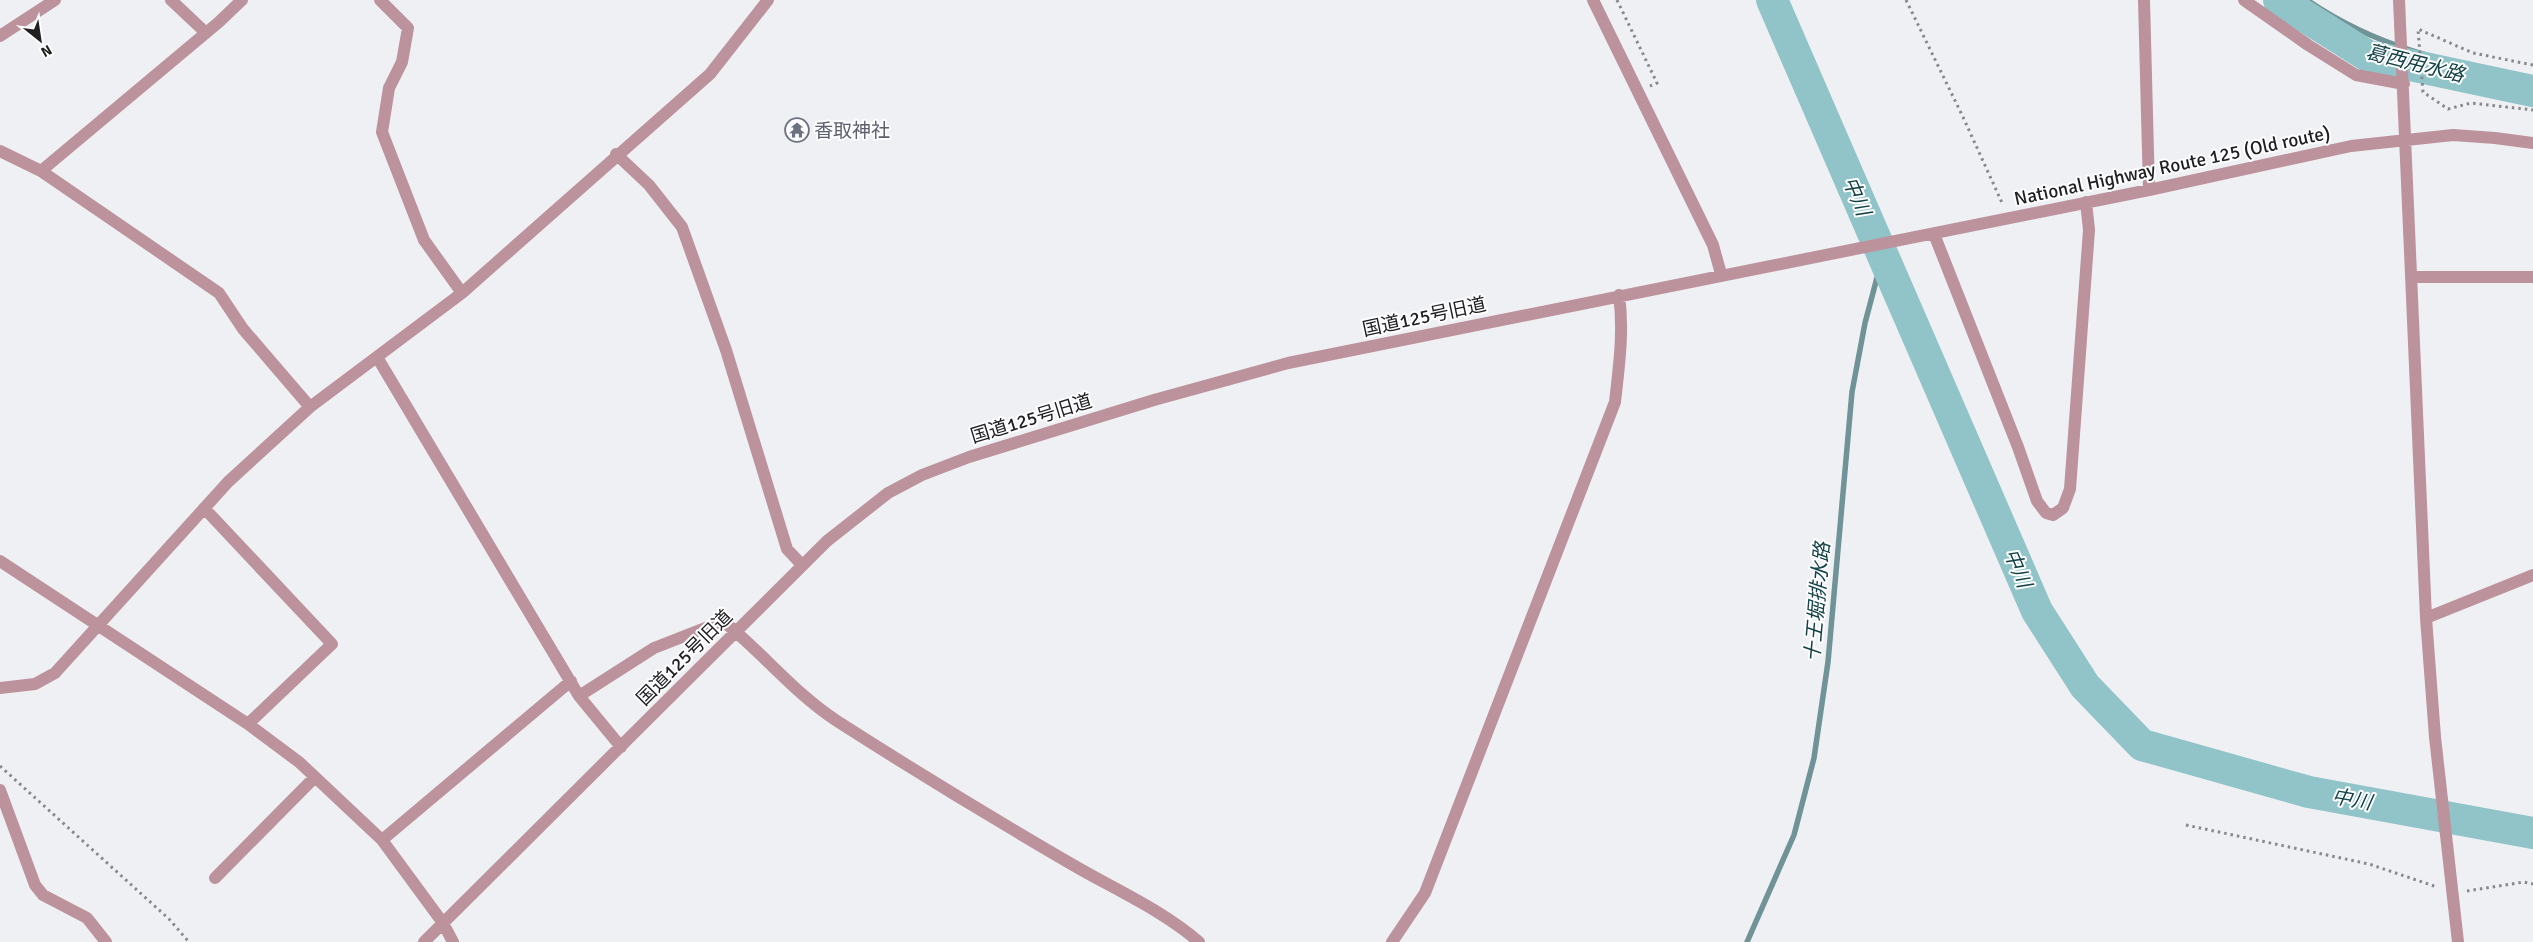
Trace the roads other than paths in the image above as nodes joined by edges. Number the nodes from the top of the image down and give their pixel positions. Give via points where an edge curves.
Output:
1 (56, 0) edge
2 (171, 0) edge
3 (242, 0) edge
4 (380, 0) edge
5 (768, 0) edge
6 (1593, 0) edge
7 (2144, 0) edge
8 (2244, 0) edge
9 (2399, 0) edge
10 (206, 33) junction
11 (0, 36) edge
12 (2404, 89) junction
13 (2407, 139) junction
14 (2533, 143) edge
15 (0, 151) edge
16 (616, 154) junction
17 (41, 171) junction
18 (2149, 190) junction
19 (2086, 202) junction
20 (1928, 235) junction
21 (1820, 255) joint
22 (1721, 274) junction
23 (2412, 277) junction
24 (2533, 277) edge
25 (462, 293) junction
26 (1619, 295) junction
27 (378, 357) junction
28 (310, 407) junction
29 (204, 508) junction
30 (0, 561) edge
31 (802, 565) junction
32 (2533, 575) edge
33 (2426, 618) junction
34 (100, 625) junction
35 (736, 631) junction
36 (571, 681) junction
37 (0, 688) edge
38 (579, 696) junction
39 (248, 724) junction
40 (621, 747) junction
41 (315, 778) junction
42 (0, 790) edge
43 (382, 840) junction
44 (215, 878) dead end
45 (442, 923) junction
46 (106, 942) edge
47 (424, 942) edge
48 (453, 942) edge
49 (1200, 942) edge
50 (1392, 942) edge
51 (2458, 942) edge

1 - 11 street
2 - 10 street
3 - 10 street
4 - 25 street via 408,28 402,62 389,88 382,132 424,240
5 - 16 street via 710,74
6 - 22 street via 1713,245
7 - 18 street
8 - 12 street via 2356,75
9 - 12 street
10 - 17 street
12 - 13 street
13 - 14 street, National Highway Route 125 (Old route) via 2452,135
13 - 18 street, National Highway Route 125 (Old route) via 2351,146
13 - 23 street
15 - 17 street
16 - 25 street
16 - 31 street via 649,185 682,227 726,350 787,549
17 - 28 street via 219,294 243,330
18 - 19 street, National Highway Route 125 (Old route)
19 - 20 street, National Highway Route 125 (Old route)
19 - 20 street via 2089,230 2070,489 2063,508 2053,515 2046,513 2037,501 2018,447
20 - 21 street, National Highway Route 125 (Old route)
21 - 22 street, 国道125号旧道
22 - 26 street, 国道125号旧道
23 - 24 street
23 - 33 street
25 - 27 street
26 - 31 street, 国道125号旧道 via 1288,363 969,457 922,475 888,493
26 - 50 street via 1622,315 1615,402 1425,893
27 - 28 street
27 - 36 street
28 - 29 street
29 - 34 street
29 - 39 street via 332,644
30 - 34 street
31 - 35 street, 国道125号旧道
32 - 33 street
33 - 51 street via 2435,737
34 - 37 street via 55,673 35,684
34 - 39 street
35 - 38 street via 723,621 714,623 654,648
35 - 40 street, 国道125号旧道
35 - 49 street via 783,678 836,720 1040,846 1177,923
36 - 38 street
36 - 43 street
38 - 40 street
39 - 41 street
40 - 45 street, 国道125号旧道
41 - 43 street
41 - 44 street
42 - 46 street via 35,885 43,895 87,918
43 - 45 street
45 - 47 street, 国道125号旧道
45 - 48 street

